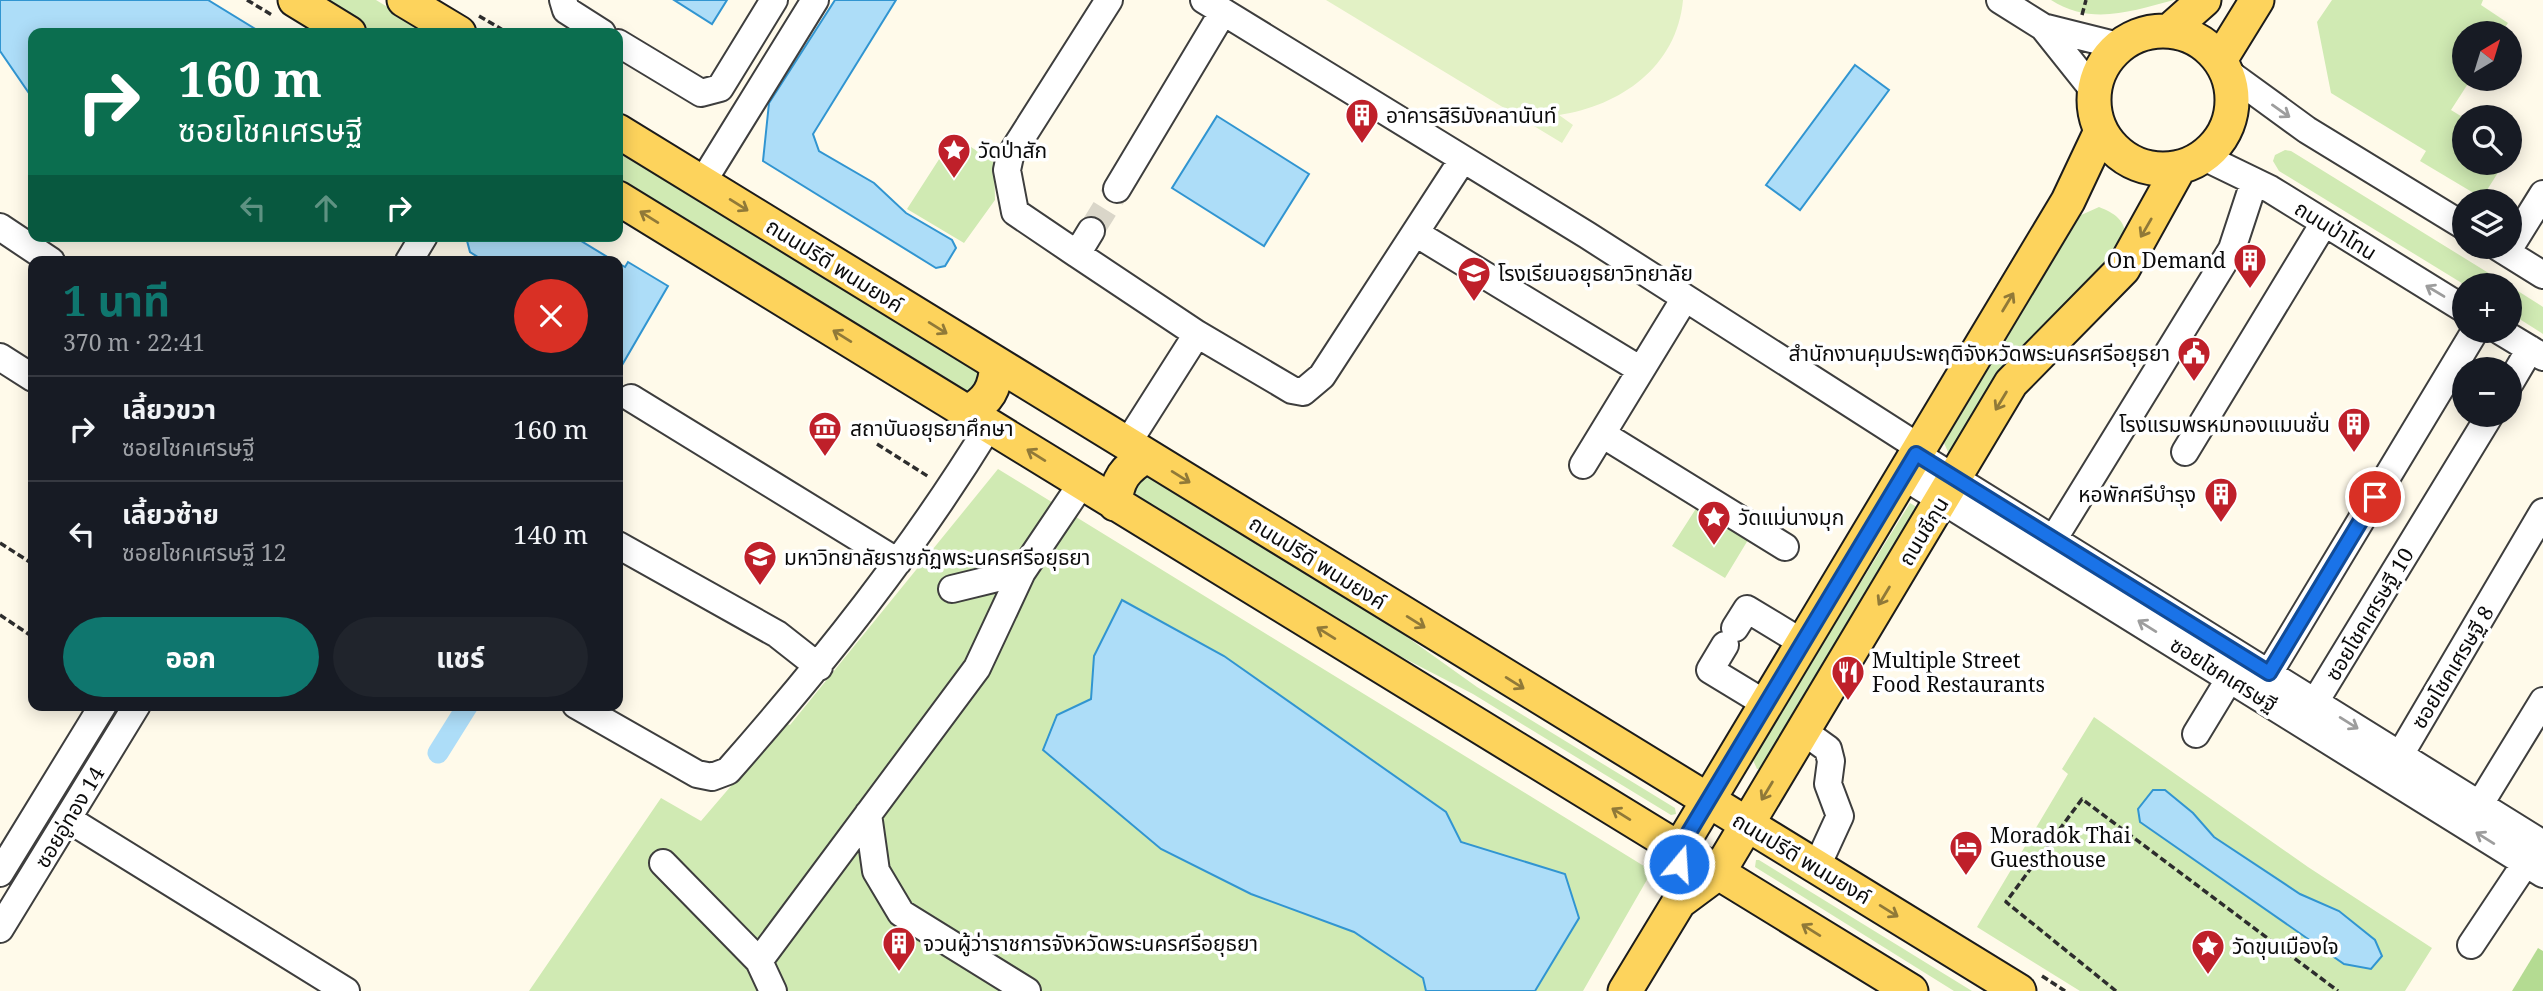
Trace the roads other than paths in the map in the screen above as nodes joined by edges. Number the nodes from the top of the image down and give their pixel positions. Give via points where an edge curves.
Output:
1 (295, 0) edge
2 (404, 0) edge
3 (563, 0) edge
4 (774, 0) edge
5 (785, 0) edge
6 (1109, 0) edge
7 (2000, 0) edge
8 (2204, 0) edge
9 (2257, 0) edge
10 (1214, 6) edge
11 (811, 7) edge
12 (2043, 27) junction
13 (341, 28) edge
14 (450, 28) edge
15 (594, 28) edge
16 (2169, 31) junction
17 (623, 46) edge
18 (2119, 46) junction
19 (2223, 65) junction
20 (2094, 91) junction
21 (2101, 131) junction
22 (623, 134) edge
23 (1463, 159) junction
24 (2192, 163) junction
25 (2254, 182) junction
26 (702, 183) junction
27 (1117, 189) tunnel mouth
28 (2543, 194) edge
29 (623, 201) edge
30 (2452, 219) edge
31 (2324, 223) junction
32 (2522, 223) edge
33 (0, 227) edge
34 (1091, 232) tunnel mouth
35 (1417, 234) junction
36 (1077, 254) junction
37 (44, 256) edge
38 (2517, 259) edge
39 (2543, 275) edge
40 (1685, 298) junction
41 (2452, 302) edge
42 (1197, 334) junction
43 (2468, 343) edge
44 (2520, 343) edge
45 (2536, 353) edge
46 (0, 357) edge
47 (997, 364) junction
48 (2522, 369) edge
49 (1641, 370) junction
50 (28, 375) edge
51 (631, 398) dead end
52 (978, 419) junction
53 (2483, 427) edge
54 (1602, 434) junction
55 (1137, 450) junction
56 (2185, 452) dead end
57 (1913, 459) junction
58 (1583, 465) dead end
59 (1082, 483) junction
60 (1949, 488) junction
61 (1115, 504) junction
62 (2543, 512) edge
63 (2053, 540) junction
64 (1785, 547) dead end
65 (623, 548) edge
66 (898, 562) junction
67 (1022, 572) junction
68 (952, 589) dead end
69 (1803, 643) junction
70 (819, 667) junction
71 (2269, 673) junction
72 (2230, 678) junction
73 (2543, 701) edge
74 (2315, 702) junction
75 (1766, 704) junction
76 (99, 711) edge
77 (133, 711) edge
78 (587, 711) edge
79 (1803, 731) junction
80 (2196, 734) dead end
81 (2400, 755) junction
82 (1708, 802) junction
83 (2480, 804) junction
84 (868, 814) junction
85 (68, 819) junction
86 (1747, 824) junction
87 (1679, 849) junction
88 (2538, 855) edge
89 (663, 863) dead end
90 (1817, 866) junction
91 (0, 873) edge
92 (1718, 873) junction
93 (9, 894) edge
94 (1679, 902) junction
95 (0, 929) edge
96 (2471, 945) dead end
97 (760, 961) junction
98 (346, 991) edge
99 (773, 991) edge
100 (1027, 991) edge
101 (1625, 991) edge
102 (1911, 991) edge
103 (2019, 991) edge

1 - 13 main road
2 - 14 main road
3 - 15 street via 566,10
4 - 17 street via 720,88 701,93
5 - 11 street
6 - 36 street via 1010,156 1007,170 1015,212
7 - 12 street
8 - 16 main road
9 - 19 main road
10 - 23 street, ซอยโชคเศรษฐี
10 - 27 street
11 - 26 street
12 - 18 street
12 - 20 street
16 - 18 main road via 2148,33
16 - 19 main road via 2197,40
18 - 20 main road via 2105,62
19 - 24 main road via 2232,94 2231,118 2221,140
19 -> 30 street via 2307,130
20 - 21 main road
21 - 24 main road via 2128,160 2153,169
57 -> 21 main road via 2068,201
22 - 26 main road, ถนนปรีดี พนมยงค์
23 - 35 street
23 - 40 street, ซอยโชคเศรษฐี
24 - 25 street, ถนนป่าโทน
24 -> 60 main road, ถนนชีกุน via 2123,269 2011,383
25 - 31 street, ถนนป่าโทน
25 - 63 street via 2232,249
26 -> 47 main road, ถนนปรีดี พนมยงค์
28 - 32 street
52 -> 29 main road
41 -> 31 street, ถนนป่าโทน
31 - 56 street
33 - 37 street
34 - 36 street
35 - 42 street via 1322,376 1303,392 1292,390
35 - 49 street
36 - 42 street
38 - 39 street
40 - 49 street
40 - 57 street, ซอยโชคเศรษฐี
42 - 55 street
43 - 71 street
44 - 45 street
45 - 48 street
46 - 50 street
47 - 52 main road via 995,387
47 - 55 main road, ถนนปรีดี พนมยงค์
49 - 54 street
51 - 66 street
59 -> 52 main road
52 - 66 street via 948,488
53 - 74 street, ซอยโชคเศรษฐี 10
54 - 58 street
54 - 64 street
55 - 61 main road via 1117,484
55 -> 82 main road, ถนนปรีดี พนมยงค์
57 - 60 street, ซอยโชคเศรษฐี
57 - 69 main road
59 - 61 main road
59 - 67 street
60 - 63 street, ซอยโชคเศรษฐี
72 -> 60 street, ซอยโชคเศรษฐี
60 -> 79 main road, ถนนชีกุน
87 -> 61 main road
62 - 81 street, ซอยโชคเศรษฐี 8
63 - 71 street, ซอยโชคเศรษฐี
65 - 70 street via 777,634
66 - 70 street
67 - 68 street
67 - 84 street via 977,668
69 - 75 main road
69 - 75 street via 1747,609 1730,637 1710,670
70 - 78 street via 728,771 712,777 697,774
71 - 74 street, ซอยโชคเศรษฐี
72 - 80 street
88 -> 72 street, ซอยโชคเศรษฐี
73 - 83 street
74 -> 81 street, ซอยโชคเศรษฐี
75 - 82 main road
76 - 91 street
77 - 85 street, ซอยอู่ทอง 14
79 -> 86 main road, ถนนชีกุน
79 - 90 street via 1828,749 1828,784 1840,816
81 - 83 street, ซอยโชคเศรษฐี
82 - 86 main road, ถนนปรีดี พนมยงค์
82 - 87 main road
83 - 88 street, ซอยโชคเศรษฐี
84 - 97 street
84 - 100 street via 876,871 901,913
85 - 93 street, ซอยอู่ทอง 14
85 - 98 street
86 - 90 main road, ถนนปรีดี พนมยงค์
86 - 92 main road, ถนนชีกุน
87 - 92 main road
87 - 94 main road
88 - 96 street
89 - 97 street
90 -> 103 main road, ถนนปรีดี พนมยงค์
92 - 94 main road, ถนนชีกุน
102 -> 92 main road
93 - 95 street, ซอยอู่ทอง 14
94 - 101 main road, ถนนชีกุน
97 - 99 street

